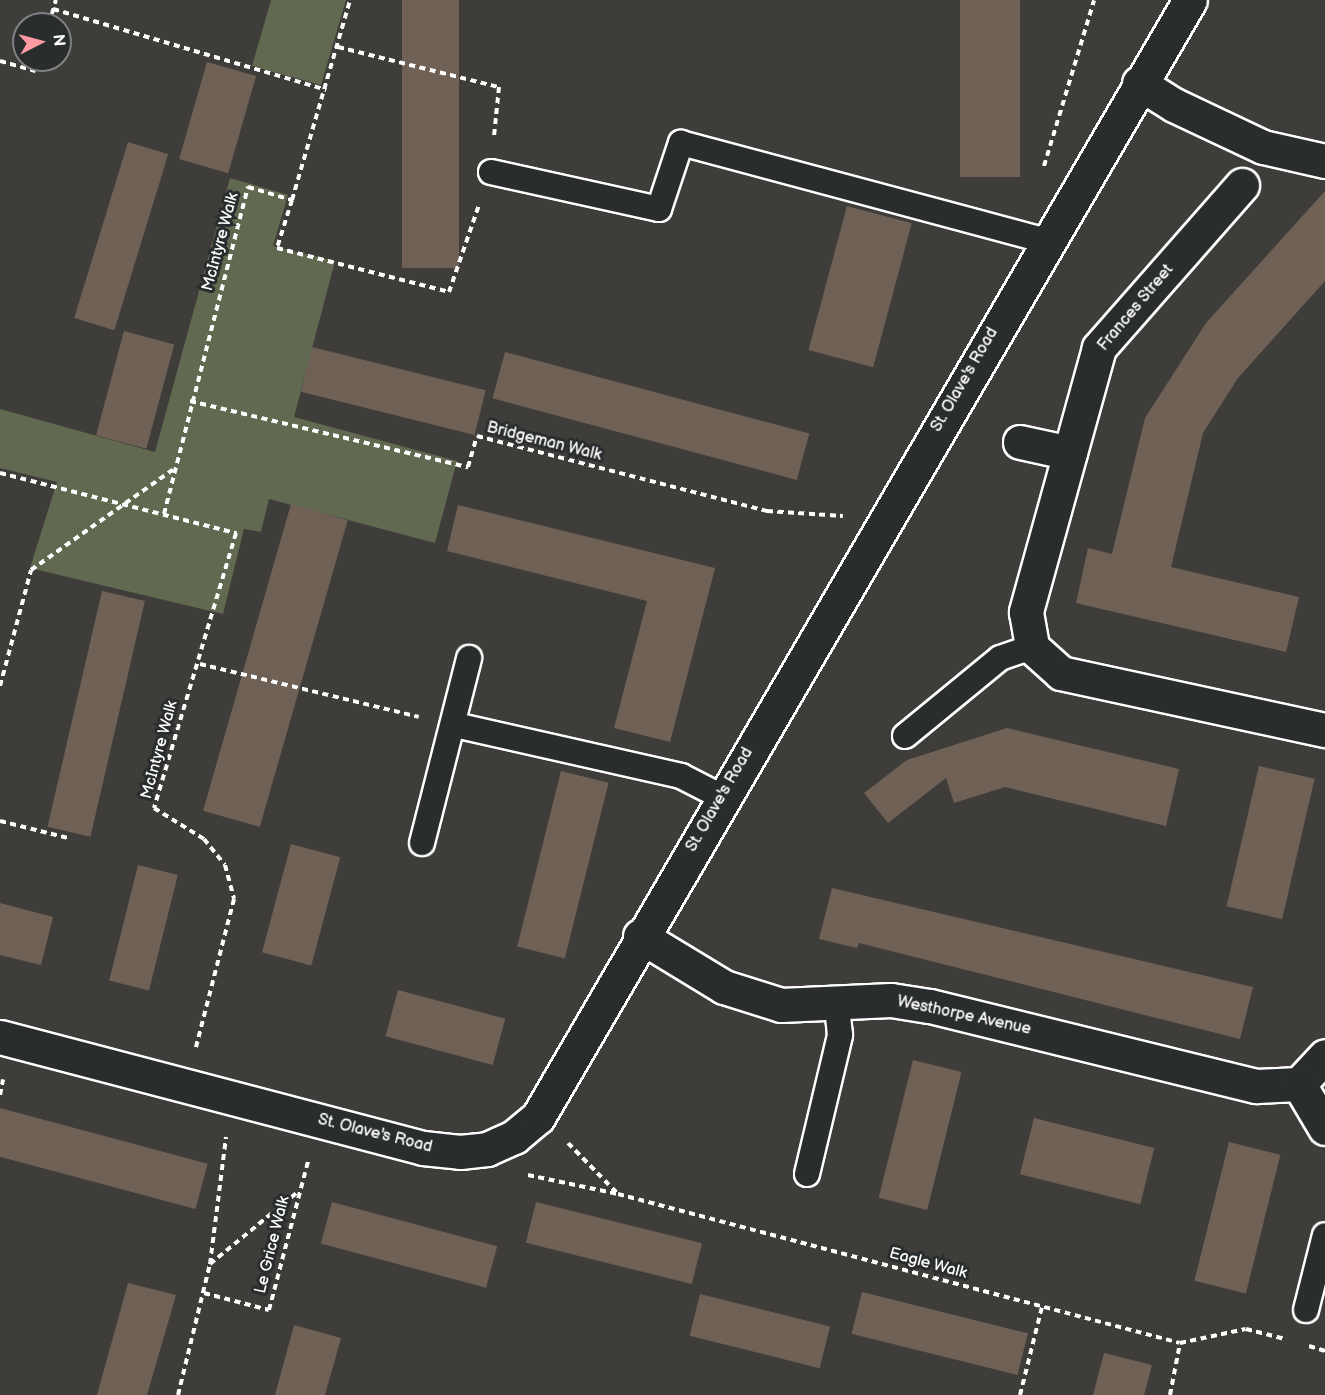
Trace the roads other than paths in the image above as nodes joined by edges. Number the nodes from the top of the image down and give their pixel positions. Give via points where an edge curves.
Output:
1 (1190, 0) edge
2 (1139, 83) junction
3 (1325, 161) edge
4 (491, 172) road end
5 (1242, 185) dead end
6 (1046, 241) junction
7 (1020, 442) dead end
8 (1070, 453) junction
9 (1032, 647) junction
10 (469, 658) dead end
11 (454, 725) junction
12 (1325, 730) edge
13 (905, 736) dead end
14 (722, 797) junction
15 (422, 843) dead end
16 (640, 936) junction
17 (837, 1006) junction
18 (0, 1037) edge
19 (1325, 1056) edge
20 (1299, 1084) junction
21 (1325, 1128) edge
22 (807, 1174) dead end
23 (1325, 1235) edge
24 (1306, 1310) dead end

1 - 2 street, St. Olave's Road
2 - 3 street via 1174,105 1263,147
2 - 6 street, St. Olave's Road
4 - 6 lane via 659,209 681,142
5 - 8 street, Frances Street via 1099,348
6 - 14 street, St. Olave's Road
7 - 8 street
8 - 9 street, Frances Street via 1026,612
9 - 12 street via 1061,673
9 - 13 lane via 1000,658
10 - 11 lane
11 - 14 lane via 681,776
11 - 15 lane
14 - 16 street, St. Olave's Road
16 - 17 street, Westhorpe Avenue via 748,998 781,1005
16 - 18 street, St. Olave's Road via 538,1117 514,1137 487,1149 423,1148
17 - 20 street, Westhorpe Avenue via 891,1000 930,1006 1256,1086
17 - 22 lane via 840,1035
19 - 20 street
20 - 21 street
23 - 24 lane

